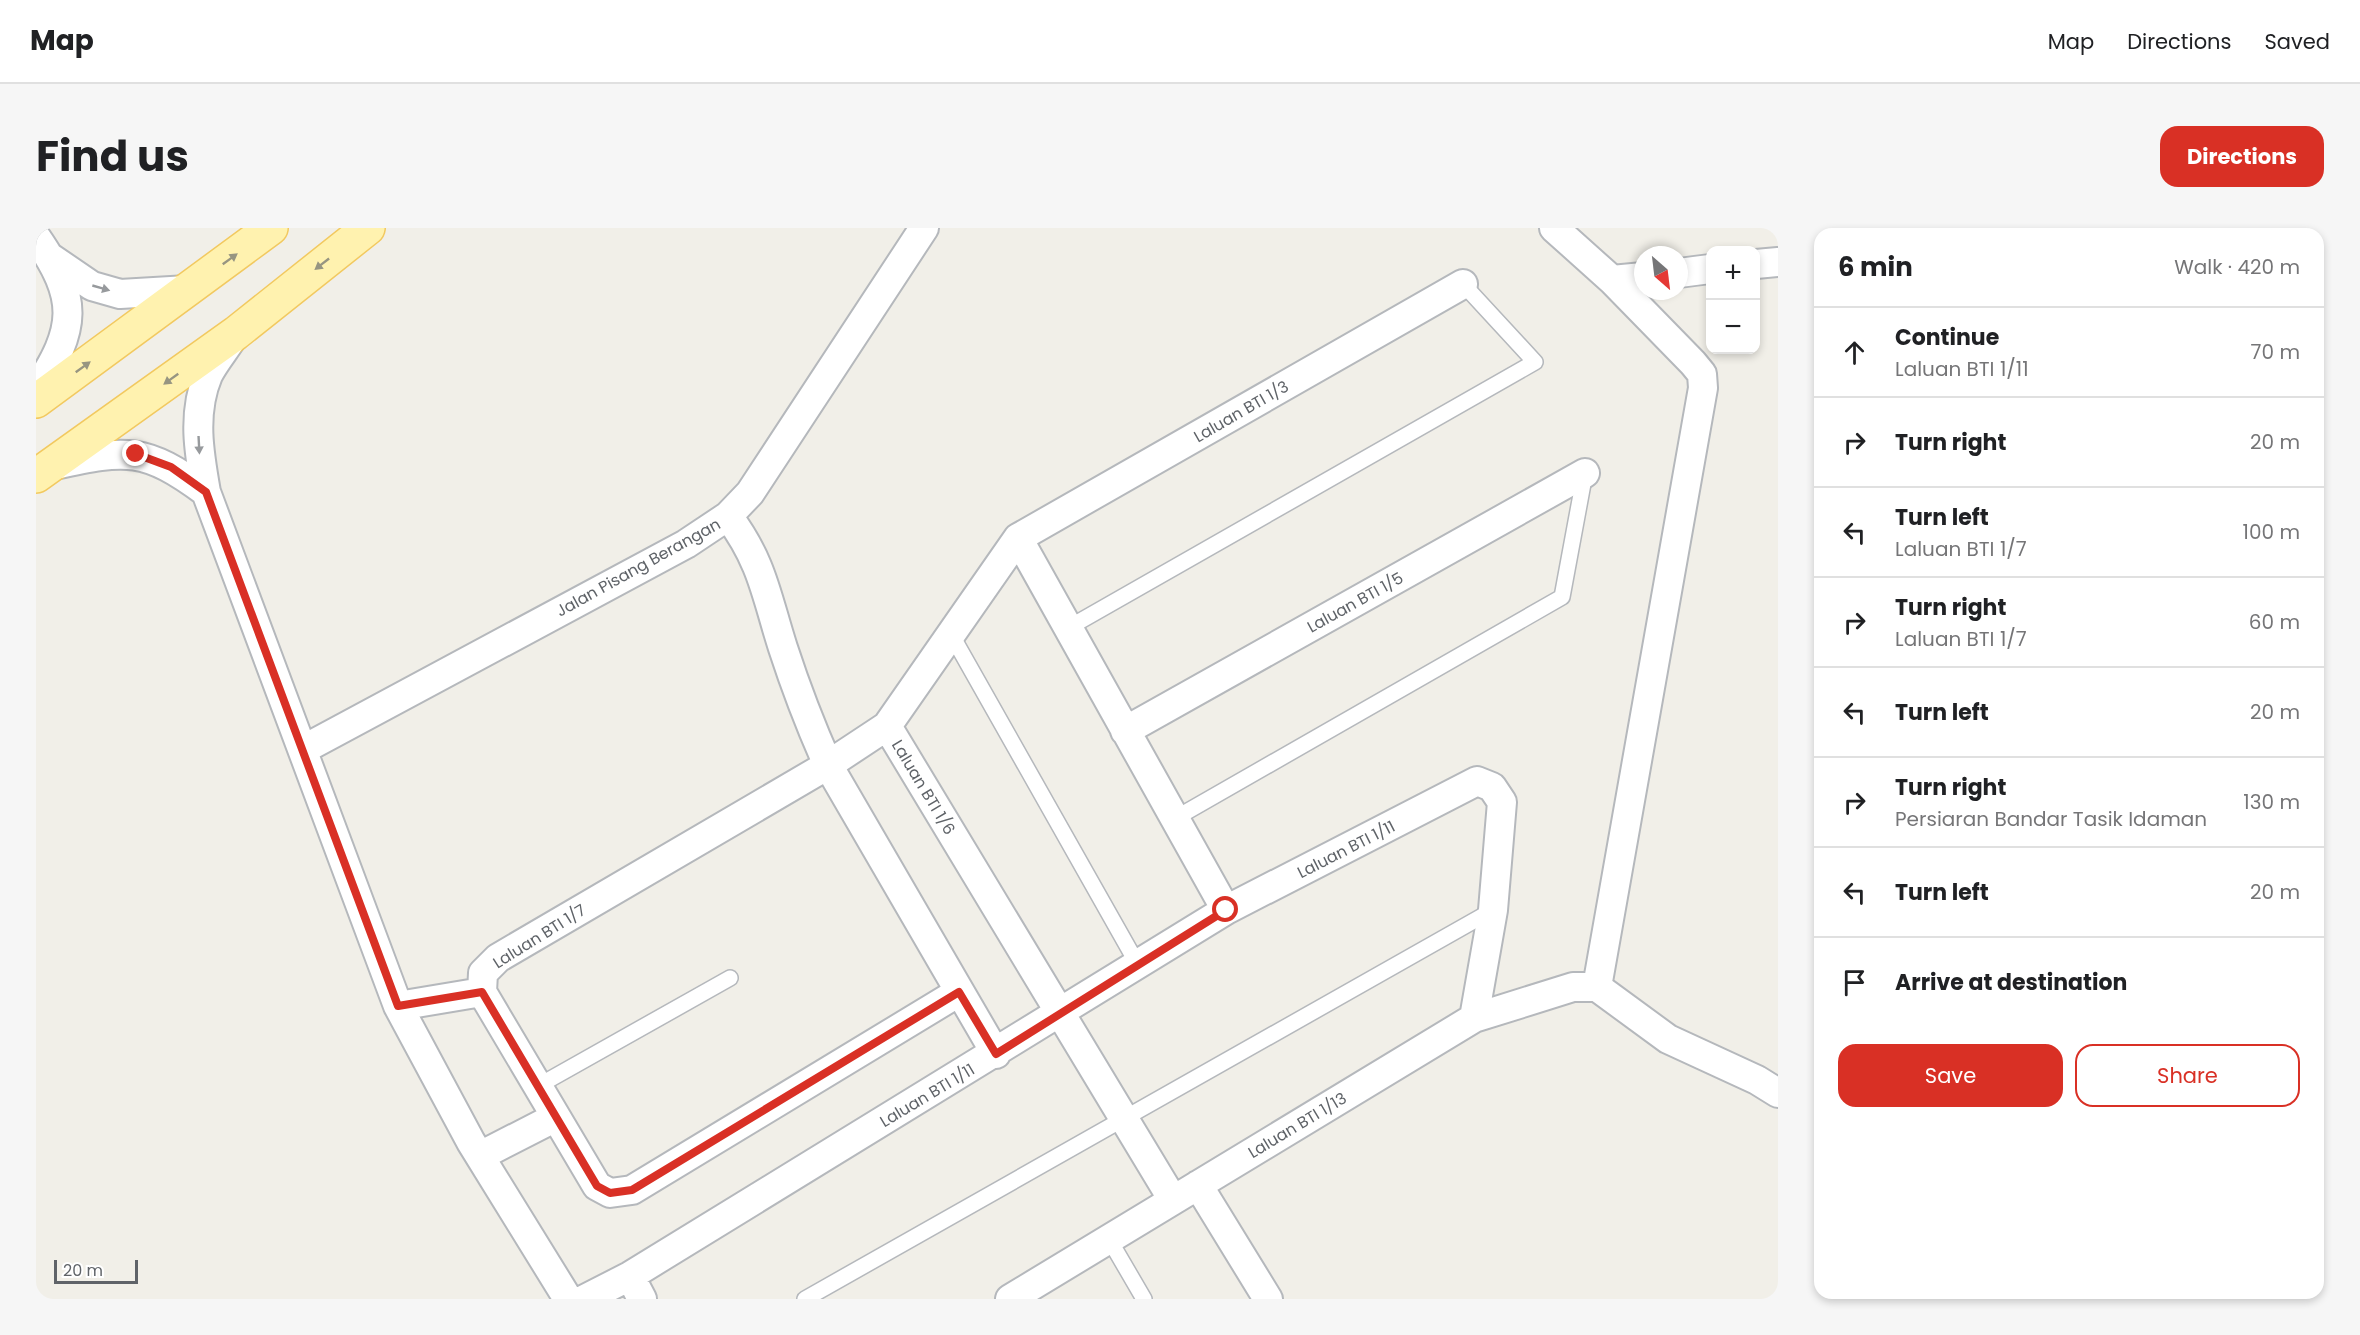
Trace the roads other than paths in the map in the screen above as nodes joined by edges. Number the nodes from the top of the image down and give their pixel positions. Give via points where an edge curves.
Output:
1 (271, 228) edge
2 (368, 228) edge
3 (924, 228) edge
4 (1554, 228) edge
5 (43, 248) edge
6 (1778, 262) edge
7 (1760, 264) edge
8 (1706, 270) edge
9 (1688, 272) edge
10 (1634, 278) edge
11 (1612, 280) junction
12 (1463, 284) joint
13 (188, 290) junction
14 (236, 333) junction
15 (36, 390) edge
16 (36, 401) edge
17 (45, 471) edge
18 (1585, 473) joint
19 (206, 492) junction
20 (728, 516) junction
21 (1018, 538) junction
22 (1068, 628) junction
23 (951, 634) junction
24 (887, 726) junction
25 (1125, 731) junction
26 (304, 749) junction
27 (828, 765) junction
28 (1174, 819) junction
29 (1226, 910) junction
30 (1493, 910) junction
31 (1138, 965) junction
32 (730, 978) dead end
33 (1597, 987) junction
34 (482, 992) junction
35 (959, 992) junction
36 (398, 1006) junction
37 (1060, 1013) junction
38 (1474, 1018) junction
39 (996, 1054) junction
40 (538, 1086) junction
41 (1778, 1093) edge
42 (556, 1117) junction
43 (1123, 1120) junction
44 (480, 1156) junction
45 (1198, 1185) junction
46 (1173, 1200) junction
47 (1109, 1239) junction
48 (636, 1288) edge
49 (568, 1299) edge
50 (585, 1299) edge
51 (805, 1299) edge
52 (1011, 1299) edge
53 (1144, 1299) edge
54 (1268, 1299) edge

13 -> 1 main road
2 -> 14 main road
3 - 20 street, Jalan Pisang Berangan via 750,494
4 - 11 street
5 -> 13 street via 92,286 120,294
5 - 15 street via 67,295 67,328 52,366
6 - 7 street
8 - 9 street
10 - 11 street
11 - 33 street via 1693,363 1702,374 1703,388
12 - 21 street, Laluan BTI 1/3
12 - 22 lane via 1535,362
16 -> 13 main road
14 -> 17 main road
14 -> 19 street via 208,375 198,415
17 - 19 street via 97,455 136,454 171,467
18 - 25 street, Laluan BTI 1/5
18 - 28 lane via 1562,597
19 - 26 street
20 - 26 street, Jalan Pisang Berangan via 686,544
20 - 27 street via 747,541 761,571 783,647
21 - 22 street
21 - 23 street, Laluan BTI 1/6
22 - 25 street
23 - 24 street, Laluan BTI 1/6
23 - 31 lane
24 - 27 street, Laluan BTI 1/7
24 - 37 street, Laluan BTI 1/6
25 - 28 street
26 - 36 street
27 - 34 street, Laluan BTI 1/7 via 498,958 483,973
27 - 35 street
28 - 29 street
29 - 30 street, Laluan BTI 1/11 via 1477,781 1492,787 1502,802
29 - 31 street, Laluan BTI 1/11
30 - 38 street
30 - 43 lane
31 - 37 street, Laluan BTI 1/11
32 - 40 lane
33 - 38 street, Laluan BTI 1/13 via 1573,987
33 - 41 street via 1668,1039
34 - 36 street
34 - 40 street
35 - 39 street
35 - 42 street via 632,1190 610,1193 597,1186
36 - 44 street
37 - 39 street, Laluan BTI 1/11
37 - 43 street, Laluan BTI 1/6
38 - 45 street, Laluan BTI 1/13
39 - 48 street, Laluan BTI 1/11
40 - 42 street
42 - 44 street
43 - 46 street, Laluan BTI 1/6
43 - 51 lane
44 - 49 street
45 - 46 street, Laluan BTI 1/13
45 - 54 street
46 - 47 street, Laluan BTI 1/13
47 - 52 street, Laluan BTI 1/13
47 - 53 lane
48 - 50 street, Laluan BTI 1/11

